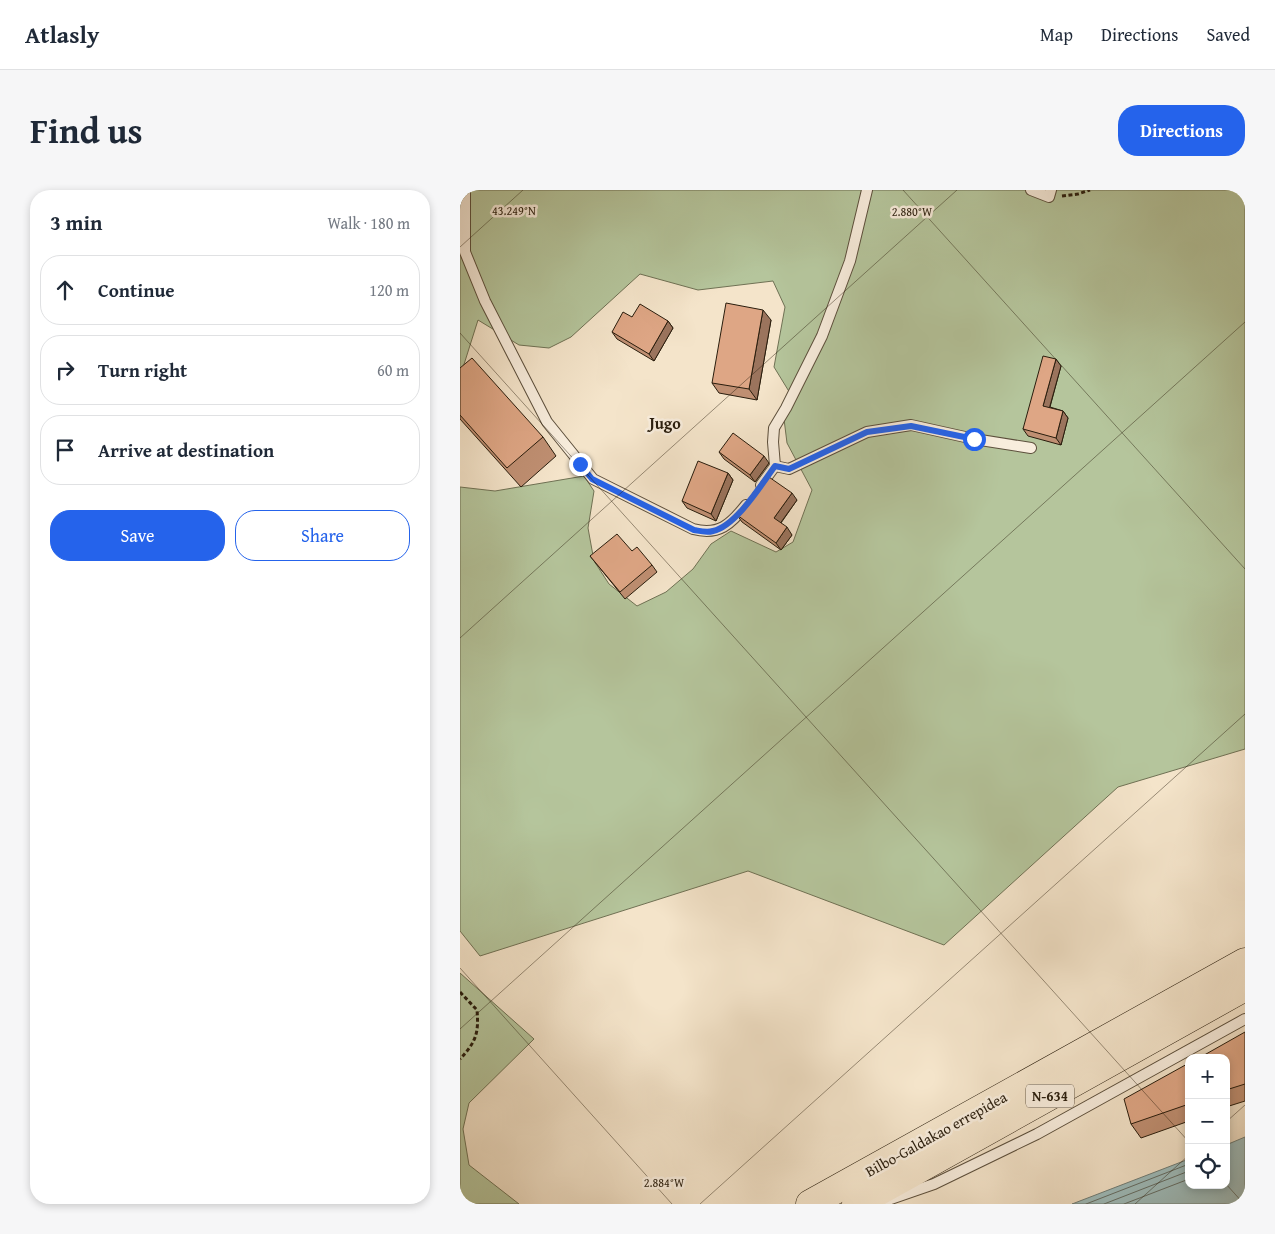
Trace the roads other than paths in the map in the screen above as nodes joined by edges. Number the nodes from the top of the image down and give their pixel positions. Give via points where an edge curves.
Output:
1 (465, 190) edge
2 (867, 190) edge
3 (1031, 190) edge
4 (1050, 194) edge
5 (1031, 448) dead end
6 (775, 466) junction
7 (1245, 962) edge
8 (1245, 987) edge
9 (1245, 1019) edge
10 (888, 1161) junction
11 (789, 1204) edge
12 (810, 1204) edge
13 (856, 1204) edge
14 (877, 1204) edge

1 - 6 lane via 465,252 475,278 547,422 592,479 694,530 705,532 715,531 739,514
2 - 6 lane via 850,261 822,336 774,428
3 - 4 lane
5 - 6 lane via 911,426 867,432 789,469
7 - 10 highway, Bilbo-Galdakao errepidea / N-634
8 - 13 highway, Bilbo-Galdakao errepidea / N-634
9 - 14 lane via 1037,1134 934,1184
10 - 11 highway
10 - 12 highway, Bilbo-Galdakao errepidea / N-634

